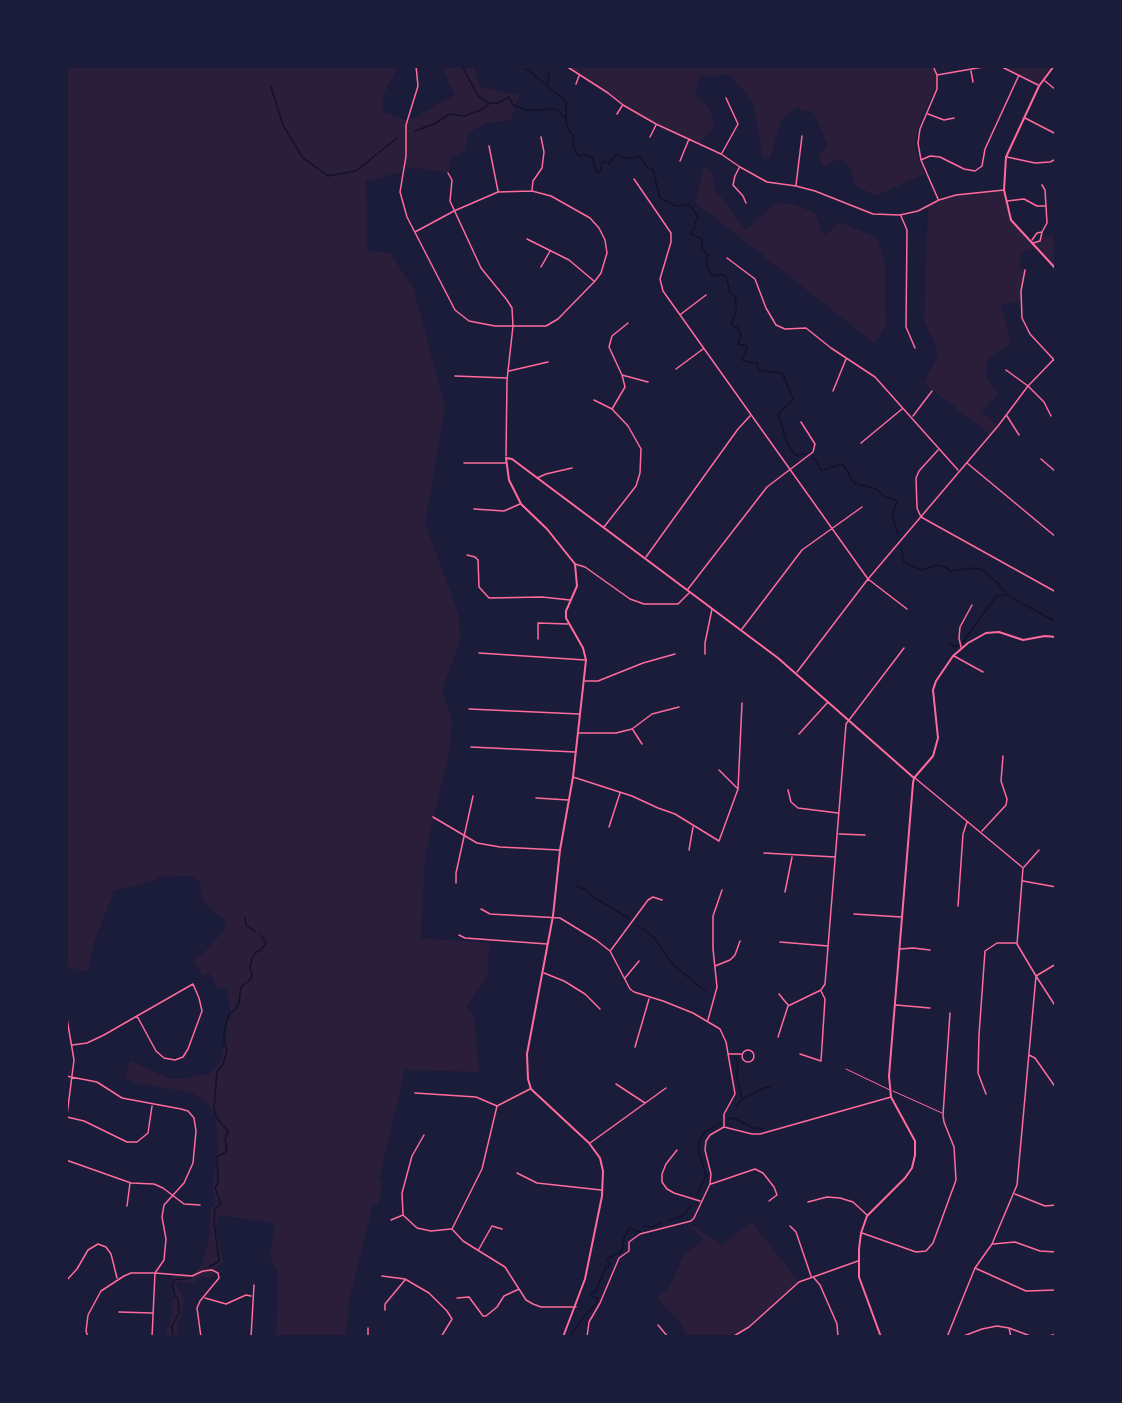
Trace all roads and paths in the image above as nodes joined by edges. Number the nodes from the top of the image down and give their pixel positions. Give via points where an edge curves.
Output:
1 (417, 66) edge
2 (566, 66) edge
3 (933, 66) edge
4 (1054, 66) edge
5 (971, 71) junction
6 (938, 75) junction
7 (1019, 75) junction
8 (580, 76) junction
9 (1043, 79) junction
10 (973, 82) dead end
11 (576, 84) dead end
12 (1039, 86) junction
13 (1056, 90) edge
14 (726, 98) dead end
15 (623, 105) junction
16 (927, 113) junction
17 (617, 114) dead end
18 (1024, 117) junction
19 (954, 118) dead end
20 (657, 124) junction
21 (1056, 134) edge
22 (541, 136) dead end
23 (802, 136) dead end
24 (650, 137) dead end
25 (689, 138) junction
26 (489, 146) dead end
27 (721, 154) junction
28 (1006, 157) junction
29 (1056, 159) edge
30 (921, 160) junction
31 (680, 161) dead end
32 (740, 167) junction
33 (448, 173) dead end
34 (634, 179) dead end
35 (1042, 185) dead end
36 (796, 186) junction
37 (1004, 190) junction
38 (532, 191) junction
39 (498, 192) junction
40 (939, 200) junction
41 (1007, 201) junction
42 (746, 203) dead end
43 (1046, 206) junction
44 (454, 211) junction
45 (900, 215) junction
46 (415, 232) junction
47 (1042, 232) junction
48 (527, 239) dead end
49 (1031, 244) junction
50 (550, 250) junction
51 (727, 258) dead end
52 (541, 267) dead end
53 (1056, 268) edge
54 (1026, 270) dead end
55 (595, 281) junction
56 (706, 295) dead end
57 (680, 315) junction
58 (628, 323) dead end
59 (513, 326) junction
60 (704, 348) junction
61 (915, 348) dead end
62 (1056, 357) edge
63 (846, 358) junction
64 (1053, 359) junction
65 (548, 362) dead end
66 (1056, 362) edge
67 (676, 369) dead end
68 (1006, 370) dead end
69 (508, 371) junction
70 (622, 375) junction
71 (455, 376) dead end
72 (507, 378) junction
73 (648, 381) dead end
74 (1028, 386) junction
75 (833, 391) dead end
76 (932, 391) dead end
77 (594, 400) dead end
78 (903, 408) junction
79 (612, 409) junction
80 (1007, 415) junction
81 (751, 416) junction
82 (1052, 416) dead end
83 (912, 417) junction
84 (801, 422) dead end
85 (1019, 435) dead end
86 (861, 443) dead end
87 (939, 449) junction
88 (506, 458) junction
89 (1041, 459) dead end
90 (966, 462) junction
91 (464, 463) dead end
92 (507, 463) junction
93 (572, 468) dead end
94 (791, 469) junction
95 (959, 471) junction
96 (1056, 472) edge
97 (537, 478) junction
98 (520, 504) junction
99 (862, 507) dead end
100 (474, 509) dead end
101 (921, 517) junction
102 (603, 528) junction
103 (832, 528) junction
104 (1056, 537) edge
105 (467, 555) dead end
106 (645, 559) junction
107 (575, 564) junction
108 (868, 579) junction
109 (688, 592) junction
110 (1056, 592) edge
111 (571, 601) junction
112 (972, 604) dead end
113 (712, 609) junction
114 (907, 609) dead end
115 (568, 624) junction
116 (741, 630) junction
117 (1056, 637) edge
118 (538, 639) dead end
119 (903, 648) dead end
120 (962, 648) junction
121 (479, 653) dead end
122 (675, 654) dead end
123 (705, 654) dead end
124 (953, 656) junction
125 (586, 660) junction
126 (983, 672) dead end
127 (796, 673) junction
128 (584, 681) junction
129 (829, 701) junction
130 (742, 703) dead end
131 (679, 707) dead end
132 (469, 709) dead end
133 (580, 714) junction
134 (849, 720) junction
135 (632, 729) junction
136 (578, 733) junction
137 (799, 734) dead end
138 (642, 744) dead end
139 (471, 747) dead end
140 (576, 752) junction
141 (1003, 756) dead end
142 (719, 770) dead end
143 (573, 777) junction
144 (914, 778) junction
145 (738, 789) junction
146 (788, 790) dead end
147 (620, 792) junction
148 (473, 796) dead end
149 (536, 798) dead end
150 (569, 800) junction
151 (839, 813) junction
152 (433, 818) dead end
153 (968, 821) junction
154 (693, 826) junction
155 (609, 828) dead end
156 (981, 832) junction
157 (838, 834) junction
158 (865, 835) dead end
159 (464, 836) junction
160 (560, 850) junction
161 (689, 850) dead end
162 (1039, 850) dead end
163 (764, 853) dead end
164 (792, 856) junction
165 (836, 857) junction
166 (1023, 868) junction
167 (1022, 880) junction
168 (456, 883) dead end
169 (1056, 887) edge
170 (722, 890) dead end
171 (785, 892) dead end
172 (662, 900) dead end
173 (958, 906) dead end
174 (481, 909) dead end
175 (854, 914) dead end
176 (553, 916) junction
177 (902, 917) junction
178 (459, 935) dead end
179 (740, 941) dead end
180 (780, 942) dead end
181 (1017, 943) junction
182 (549, 944) junction
183 (829, 946) junction
184 (900, 950) junction
185 (930, 950) dead end
186 (610, 951) junction
187 (639, 961) dead end
188 (1056, 964) edge
189 (714, 966) junction
190 (543, 972) junction
191 (1035, 976) junction
192 (624, 978) junction
193 (821, 990) junction
194 (779, 994) dead end
195 (650, 998) junction
196 (895, 1005) junction
197 (788, 1006) junction
198 (1056, 1007) edge
199 (930, 1008) dead end
200 (600, 1009) dead end
201 (66, 1013) edge
202 (950, 1013) dead end
203 (137, 1016) junction
204 (708, 1020) junction
205 (778, 1037) dead end
206 (72, 1045) junction
207 (635, 1047) dead end
208 (728, 1054) junction
209 (742, 1054) dead end
210 (800, 1054) dead end
211 (1028, 1055) junction
212 (846, 1069) dead end
213 (66, 1076) edge
214 (72, 1077) junction
215 (616, 1084) dead end
216 (666, 1088) dead end
217 (1056, 1088) edge
218 (531, 1089) junction
219 (890, 1090) junction
220 (415, 1094) dead end
221 (986, 1094) dead end
222 (891, 1097) junction
223 (646, 1104) junction
224 (152, 1105) junction
225 (497, 1106) junction
226 (944, 1114) junction
227 (67, 1117) edge
228 (66, 1123) edge
229 (724, 1127) junction
230 (424, 1135) dead end
231 (589, 1143) junction
232 (677, 1150) dead end
233 (66, 1160) edge
234 (518, 1173) dead end
235 (130, 1183) junction
236 (710, 1184) junction
237 (602, 1190) junction
238 (1014, 1194) junction
239 (172, 1195) junction
240 (701, 1201) junction
241 (769, 1201) dead end
242 (808, 1202) dead end
243 (200, 1205) dead end
244 (1056, 1205) edge
245 (127, 1206) dead end
246 (404, 1215) junction
247 (867, 1216) junction
248 (391, 1220) dead end
249 (790, 1226) dead end
250 (502, 1228) dead end
251 (452, 1229) junction
252 (861, 1233) junction
253 (992, 1244) junction
254 (478, 1250) junction
255 (1056, 1251) edge
256 (858, 1262) junction
257 (975, 1268) junction
258 (155, 1273) junction
259 (382, 1276) dead end
260 (812, 1277) junction
261 (118, 1279) junction
262 (405, 1279) junction
263 (66, 1281) edge
264 (254, 1285) dead end
265 (519, 1289) junction
266 (1056, 1290) edge
267 (252, 1296) junction
268 (203, 1297) junction
269 (457, 1298) dead end
270 (576, 1307) junction
271 (385, 1310) dead end
272 (119, 1312) dead end
273 (153, 1313) junction
274 (658, 1325) dead end
275 (368, 1328) dead end
276 (1009, 1328) junction
277 (1056, 1334) edge
278 (969, 1336) edge
279 (88, 1337) edge
280 (152, 1337) edge
281 (201, 1337) edge
282 (251, 1337) edge
283 (368, 1337) edge
284 (441, 1337) edge
285 (563, 1337) edge
286 (587, 1337) edge
287 (668, 1337) edge
288 (727, 1337) edge
289 (838, 1337) edge
290 (881, 1337) edge
291 (947, 1337) edge
292 (961, 1337) edge
293 (1011, 1337) edge
294 (1033, 1337) edge
295 (1046, 1337) edge

1 - 46 street via 418,86 406,125 400,192
2 - 8 street
3 - 6 street
4 - 9 street
5 - 6 street
5 - 7 street via 1002,67
5 - 10 street
6 - 16 street
7 - 12 street
7 - 30 street via 985,149 982,166 975,171 964,169 940,156
8 - 11 street
8 - 15 street
9 - 12 street
9 - 13 street
12 - 18 street
14 - 27 street via 738,124
15 - 17 street
15 - 20 street
16 - 19 street via 944,120
16 - 30 street via 918,137
18 - 21 street
18 - 28 street
20 - 24 street
20 - 25 street
22 - 38 street via 542,168 533,181
23 - 36 street
25 - 27 street
25 - 31 street
26 - 39 street
27 - 32 street
28 - 29 street via 1035,163
28 - 37 street
30 - 40 street
32 - 36 street via 766,182
32 - 42 street via 733,185
33 - 44 street
34 - 57 street via 671,233 660,283
35 - 43 street
36 - 45 street via 873,214
37 - 40 street
37 - 41 street
38 - 39 street
38 - 55 street via 551,196 590,218 599,228 607,253
39 - 44 street
40 - 45 street
41 - 43 street via 1024,199
41 - 49 street via 1011,220
43 - 47 street via 1047,224
44 - 46 street
44 - 59 street via 481,268 512,308
45 - 61 street via 906,230 906,327
46 - 59 street via 455,310 469,321
47 - 49 street via 1032,238
47 - 49 street via 1040,241
48 - 50 street
49 - 53 street
50 - 52 street
50 - 55 street
51 - 63 street via 755,279 776,324 785,329 806,328
54 - 64 street via 1021,291 1022,318 1030,334
55 - 59 street via 551,325
56 - 57 street
57 - 60 street
58 - 70 street via 612,336 609,347
59 - 69 street
60 - 67 street
60 - 81 street
62 - 64 street
63 - 75 street
63 - 78 street via 875,376
64 - 66 street
64 - 74 street
65 - 69 street
68 - 74 street
69 - 72 street
70 - 73 street
70 - 79 street via 625,387
71 - 72 street
72 - 88 street
74 - 80 street
74 - 82 street
76 - 83 street
77 - 79 street
78 - 83 street
78 - 86 street
79 - 102 street via 641,449 640,472 636,486
80 - 85 street
80 - 90 street
81 - 94 street
81 - 106 street
83 - 87 street
84 - 94 street via 815,448
87 - 95 street
87 - 101 street via 916,478
88 - 92 street
88 - 97 street
89 - 96 street
90 - 95 street
90 - 104 street
91 - 92 street
92 - 98 street
93 - 97 street
94 - 103 street
94 - 109 street via 767,487
95 - 101 street
97 - 102 street
98 - 100 street via 504,511
98 - 107 street via 547,529
99 - 103 street
101 - 108 street
101 - 110 street
102 - 106 street
103 - 108 street
103 - 116 street via 802,550
105 - 111 street via 478,560 479,587 489,598
106 - 109 street
107 - 109 street via 644,604 678,604
107 - 111 street via 577,586
108 - 114 street
108 - 127 street
109 - 113 street
111 - 115 street via 566,615
112 - 120 street via 960,627
113 - 116 street
113 - 123 street
115 - 118 street via 538,623
115 - 125 street
116 - 127 street
117 - 120 street via 1023,640 995,631
119 - 134 street
120 - 124 street
121 - 125 street
122 - 128 street via 598,681
124 - 126 street
124 - 144 street via 933,690 938,730 935,751
125 - 128 street
127 - 129 street
128 - 133 street
129 - 134 street
129 - 137 street
130 - 145 street
131 - 135 street via 652,714
132 - 133 street
133 - 136 street
134 - 144 street
134 - 151 street
135 - 136 street
135 - 138 street
136 - 140 street
139 - 140 street
140 - 143 street
141 - 156 street via 1001,785 1006,805
142 - 145 street
143 - 147 street
143 - 150 street
144 - 153 street
144 - 177 street
145 - 154 street via 719,841
146 - 151 street via 791,802 798,808
147 - 154 street via 675,814
147 - 155 street
148 - 159 street
149 - 150 street
150 - 160 street
151 - 157 street
152 - 159 street
153 - 156 street
153 - 173 street via 963,834
154 - 161 street
156 - 166 street
157 - 158 street
157 - 165 street
159 - 160 street via 500,847
159 - 168 street
160 - 176 street
162 - 166 street
163 - 164 street
164 - 165 street
164 - 171 street
165 - 183 street
166 - 167 street
167 - 169 street
167 - 181 street
170 - 189 street via 713,916
172 - 186 street via 648,900
174 - 176 street via 490,914
175 - 177 street
176 - 182 street
176 - 186 street
177 - 184 street
178 - 182 street
179 - 189 street via 730,960
180 - 183 street
181 - 191 street
181 - 221 street via 997,943 985,951 978,1072
182 - 190 street
183 - 193 street
184 - 185 street
184 - 196 street
186 - 192 street
187 - 192 street
188 - 191 street
189 - 204 street via 717,987
190 - 200 street via 585,994
190 - 218 street via 528,1047
191 - 198 street
191 - 211 street
192 - 195 street via 634,992
193 - 197 street
193 - 210 street via 825,999 821,1061
194 - 197 street
195 - 204 street
195 - 207 street
196 - 199 street
196 - 219 street
197 - 205 street
201 - 206 street
202 - 226 street
203 - 203 street via 156,1051 175,1060 183,1057 193,1040 202,1011 193,984
203 - 206 street via 87,1043
204 - 208 street via 723,1032
206 - 214 street
208 - 209 street
208 - 229 street via 735,1094 724,1114
211 - 217 street via 1035,1058
211 - 238 street
212 - 219 lane
213 - 214 street
214 - 224 street via 97,1082 122,1098
214 - 227 street
215 - 223 street
216 - 223 street
218 - 225 street
218 - 231 street
219 - 222 street
219 - 226 lane
220 - 225 street via 476,1097
222 - 229 street via 760,1134
222 - 247 street via 915,1141 915,1155 905,1178
223 - 231 street
224 - 227 street via 148,1133 137,1142 127,1142
224 - 239 street via 188,1111 194,1118 193,1163 184,1183
225 - 251 street via 482,1169
226 - 252 street via 954,1147 956,1180 933,1243 926,1251 916,1252
227 - 228 street
229 - 236 street via 706,1141
230 - 246 street via 412,1156 402,1193
231 - 237 street via 600,1158
232 - 240 street via 666,1164 662,1182 674,1193
233 - 235 street
234 - 237 street via 537,1183
235 - 239 street via 154,1184
235 - 245 street
236 - 240 street
236 - 241 street via 755,1169 774,1186 777,1195
237 - 270 street
238 - 244 street via 1045,1206
238 - 253 street
239 - 243 street via 184,1204
239 - 258 street via 164,1205 162,1217 164,1260
240 - 286 street via 691,1221 640,1234 629,1242 629,1251 619,1258 589,1322
242 - 247 street via 840,1198 853,1202
246 - 248 street
246 - 251 street via 417,1228
247 - 252 street
249 - 260 street via 796,1232
250 - 254 street via 492,1226
251 - 254 street
252 - 256 street
253 - 255 street via 1015,1242 1041,1251
253 - 257 street
254 - 265 street via 505,1267
256 - 260 street
256 - 290 street via 861,1284
257 - 266 street via 1026,1291
257 - 291 street
258 - 261 street via 131,1273
258 - 268 street via 218,1273 219,1278
258 - 273 street
259 - 262 street
260 - 288 street via 799,1282 749,1327
260 - 289 street via 820,1285 837,1324
261 - 263 street via 109,1250 98,1244 88,1250
261 - 279 street via 101,1292 88,1315
262 - 271 street via 385,1304
262 - 284 street via 429,1293 450,1314 452,1319
264 - 267 street
265 - 269 street via 504,1296 486,1316 469,1296
265 - 270 street via 526,1300 541,1307
267 - 268 street via 226,1304
267 - 282 street
268 - 281 street via 197,1308
270 - 285 street
272 - 273 street
273 - 280 street
274 - 287 street
275 - 283 street
276 - 278 street via 989,1326
276 - 293 street
276 - 294 street
277 - 295 street
278 - 292 street

